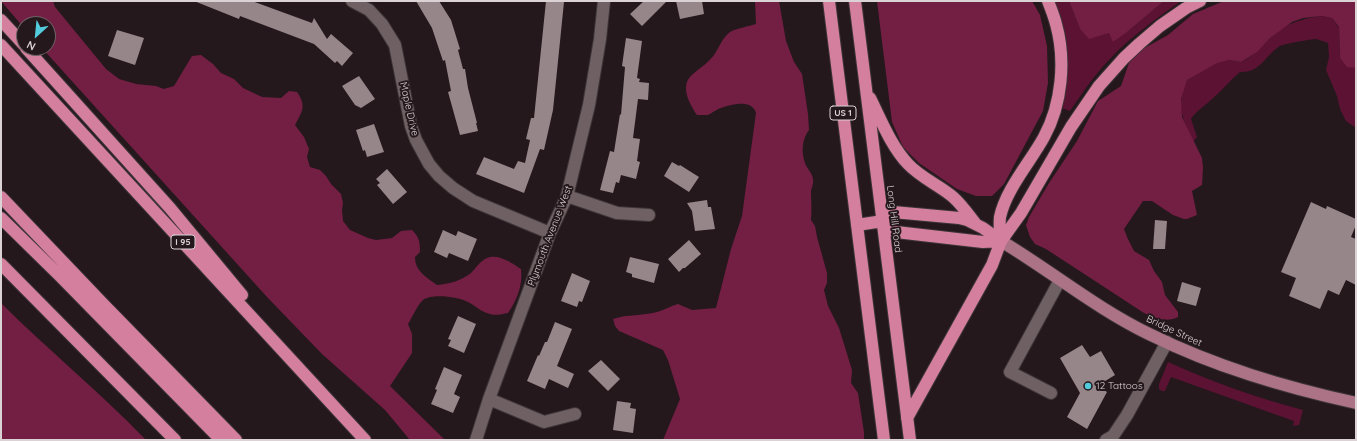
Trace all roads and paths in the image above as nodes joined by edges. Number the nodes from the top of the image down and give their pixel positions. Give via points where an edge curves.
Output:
1 (352, 1) edge
2 (604, 1) edge
3 (829, 1) edge
4 (855, 1) edge
5 (1048, 1) edge
6 (1200, 1) edge
7 (1, 20) edge
8 (16, 36) edge
9 (1, 45) edge
10 (33, 56) edge
11 (866, 90) junction
12 (567, 196) junction
13 (1, 197) edge
14 (649, 215) dead end
15 (1, 218) edge
16 (882, 221) junction
17 (975, 223) junction
18 (857, 225) junction
19 (550, 233) junction
20 (1001, 241) junction
21 (1, 264) edge
22 (1060, 280) junction
23 (1167, 342) junction
24 (294, 363) junction
25 (1051, 393) dead end
26 (489, 399) junction
27 (1356, 403) edge
28 (575, 414) dead end
29 (907, 418) junction
30 (175, 440) edge
31 (221, 440) edge
32 (236, 440) edge
33 (365, 440) edge
34 (476, 440) edge
35 (884, 440) edge
36 (910, 440) edge
37 (1106, 440) edge

1 - 19 street, Maple Drive via 369,10 382,24 395,45 411,126 416,140 438,176 473,201
2 - 12 street, Plymouth Avenue West via 589,105
3 - 18 highway, US 1
4 - 11 highway, Long Hill Road / US 1
5 - 20 highway via 1056,24 1061,57 1060,86 1052,120 1044,137 1003,207 999,226
6 - 20 highway via 1160,26 1106,76
7 - 8 highway
9 - 24 highway, I 95
10 - 24 highway via 166,203
11 - 16 highway, Long Hill Road / US 1
11 - 17 highway via 895,146 908,164 953,197
12 - 14 street via 617,213
12 - 19 street, Plymouth Avenue West
13 - 32 highway
15 - 31 highway
16 - 17 highway, Bridge Street via 893,212 959,218
16 - 18 highway, Bridge Street
16 - 20 highway via 888,229 896,232 983,242
16 - 29 highway, Long Hill Road / US 1
17 - 20 highway, Bridge Street
18 - 35 highway, US 1
19 - 26 street, Plymouth Avenue West
20 - 22 main road, Bridge Street
20 - 29 highway via 992,265
21 - 30 highway
22 - 23 main road, Bridge Street via 1109,311
22 - 25 street via 1010,372
23 - 27 main road, Bridge Street via 1270,382
23 - 37 street via 1127,415 1113,436
24 - 33 highway, I 95
26 - 28 street via 544,422
26 - 34 street, Plymouth Avenue West
29 - 36 highway, Long Hill Road / US 1

